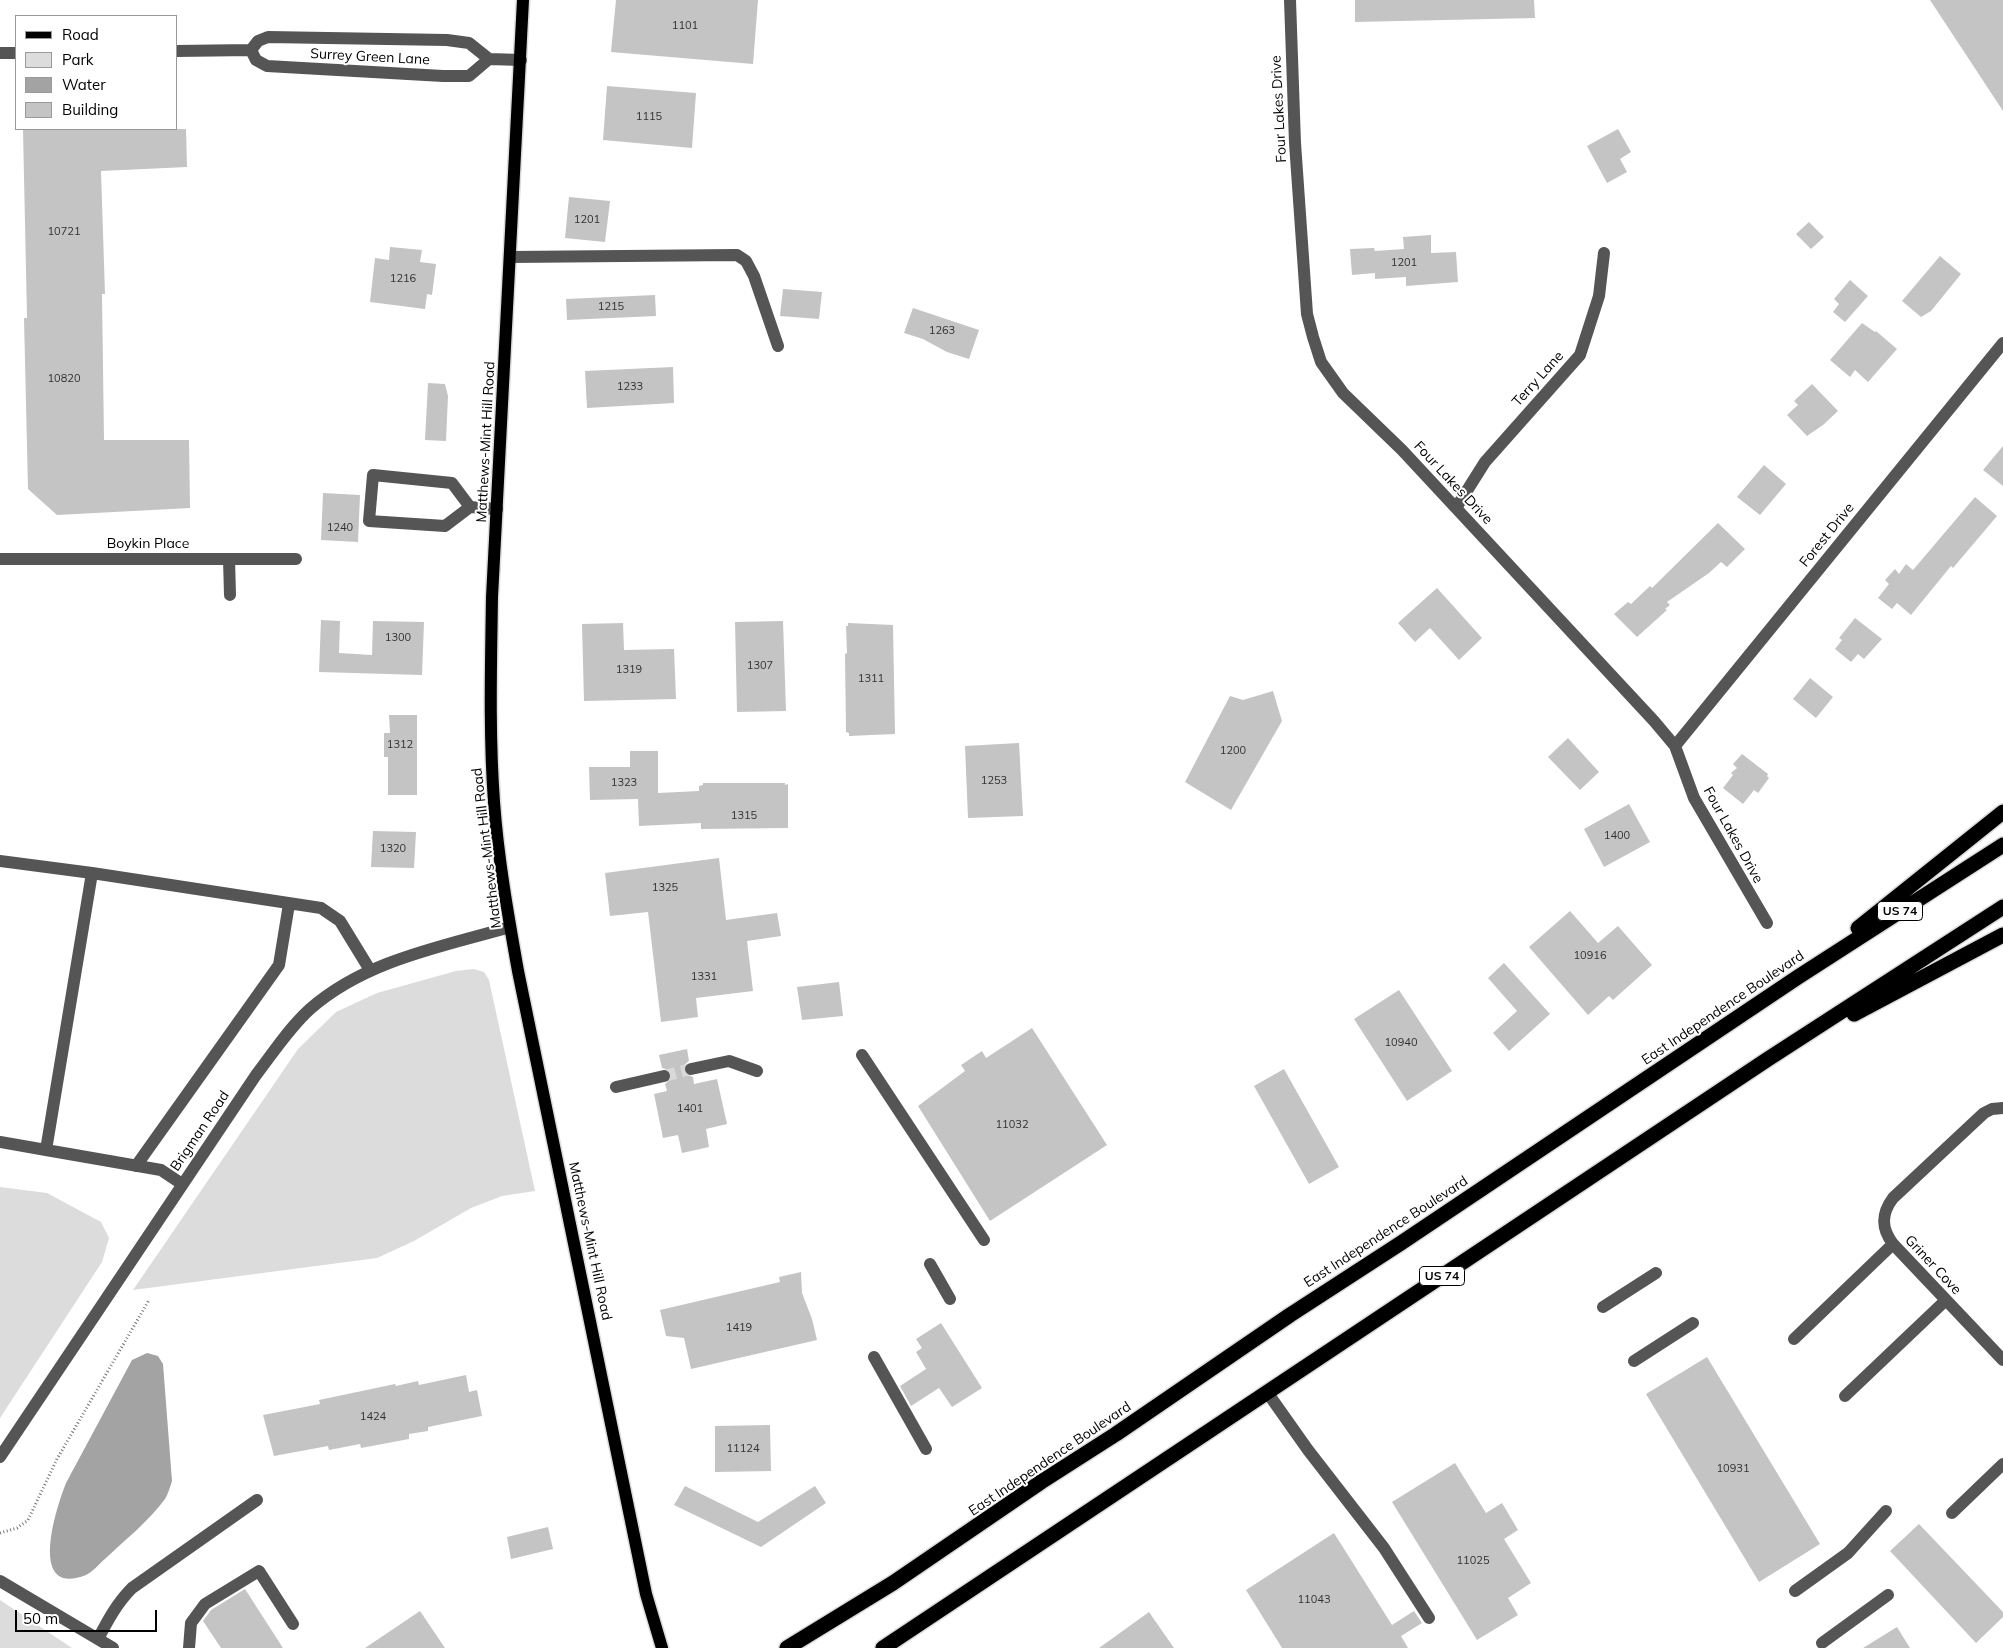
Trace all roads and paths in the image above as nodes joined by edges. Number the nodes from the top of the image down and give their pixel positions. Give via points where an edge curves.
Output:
1 (524, 0) edge
2 (1290, 0) edge
3 (251, 50) junction
4 (178, 51) edge
5 (0, 53) edge
6 (15, 53) edge
7 (489, 59) junction
8 (520, 60) junction
9 (1604, 253) dead end
10 (510, 257) junction
11 (2003, 343) edge
12 (778, 346) dead end
13 (470, 507) junction
14 (1456, 508) junction
15 (497, 509) junction
16 (230, 558) junction
17 (0, 559) edge
18 (296, 559) dead end
19 (230, 595) dead end
20 (1675, 746) junction
21 (2003, 812) edge
22 (2003, 845) edge
23 (0, 861) edge
24 (92, 873) junction
25 (289, 904) junction
26 (2003, 907) edge
27 (1767, 923) dead end
28 (510, 927) junction
29 (2003, 935) edge
30 (370, 970) junction
31 (1798, 977) junction
32 (862, 1055) dead end
33 (1768, 1059) junction
34 (691, 1069) tunnel mouth
35 (758, 1071) dead end
36 (664, 1076) tunnel mouth
37 (616, 1087) dead end
38 (2003, 1108) edge
39 (0, 1142) edge
40 (46, 1150) junction
41 (136, 1166) junction
42 (182, 1184) junction
43 (984, 1240) dead end
44 (1892, 1244) junction
45 (930, 1264) dead end
46 (1656, 1273) dead end
47 (950, 1299) dead end
48 (149, 1300) dead end
49 (1946, 1300) junction
50 (1604, 1307) dead end
51 (1693, 1323) dead end
52 (1794, 1339) dead end
53 (874, 1357) dead end
54 (1634, 1360) dead end
55 (2003, 1360) edge
56 (1267, 1392) junction
57 (1845, 1396) dead end
58 (926, 1449) dead end
59 (0, 1457) edge
60 (2003, 1464) edge
61 (256, 1500) dead end
62 (1886, 1511) dead end
63 (1952, 1513) dead end
64 (0, 1533) edge
65 (0, 1581) edge
66 (1795, 1591) dead end
67 (1888, 1595) dead end
68 (1429, 1618) dead end
69 (293, 1624) dead end
70 (98, 1639) junction
71 (1822, 1643) dead end
72 (113, 1648) edge
73 (189, 1648) edge
74 (662, 1648) edge
75 (787, 1648) edge
76 (883, 1648) edge

1 - 8 main road, Matthews-Mint Hill Road
2 - 14 street, Four Lakes Drive via 1295,143 1308,314 1321,362 1343,393
3 - 4 street
3 - 7 street, Surrey Green Lane via 258,41 268,37 447,40 469,43
3 - 7 street, Surrey Green Lane via 256,60 267,66 443,76 469,76
5 - 6 street
7 - 8 street
8 - 10 main road, Matthews-Mint Hill Road
9 - 14 street, Terry Lane via 1599,296 1580,355 1485,462
10 - 12 street via 737,255 746,261 754,276
10 - 15 main road, Matthews-Mint Hill Road
11 - 20 street, Forest Drive
13 - 13 street via 452,482 373,475 369,521 446,526
13 - 15 street
14 - 20 street, Four Lakes Drive
15 - 28 main road, Matthews-Mint Hill Road via 490,680 492,762
16 - 17 street, Boykin Place
16 - 18 street, Boykin Place
16 - 19 street
20 - 27 street, Four Lakes Drive via 1694,798
21 - 31 highway
22 - 31 highway, East Independence Boulevard / US 74
23 - 24 street
24 - 25 street
24 - 40 street
25 - 30 street via 321,908 340,921
25 - 41 street via 278,965
26 - 33 highway, US 74
28 - 30 street, Brigman Road
28 - 74 main road, Matthews-Mint Hill Road via 646,1594
29 - 33 highway
30 - 42 street, Brigman Road via 332,991 291,1029
31 - 75 highway, East Independence Boulevard / US 74 via 893,1583
32 - 43 street
33 - 56 highway, US 74
34 - 35 street via 728,1061
36 - 37 street
38 - 44 street, Griner Cove via 1984,1113 1893,1198 1883,1221
39 - 40 street
40 - 41 street
41 - 42 street via 160,1170
42 - 59 street, Brigman Road
44 - 49 street, Griner Cove
44 - 52 street
45 - 47 street
46 - 50 street
48 - 64 path via 58,1459 28,1520 17,1528
49 - 55 street, Griner Cove
49 - 57 street
51 - 54 street
53 - 58 street
56 - 68 street via 1384,1548
56 - 76 highway, US 74
60 - 63 street
61 - 70 street via 132,1588 120,1600
62 - 66 street via 1848,1553
65 - 70 street
67 - 71 street
69 - 73 street via 259,1572 205,1604 191,1623
70 - 72 street

